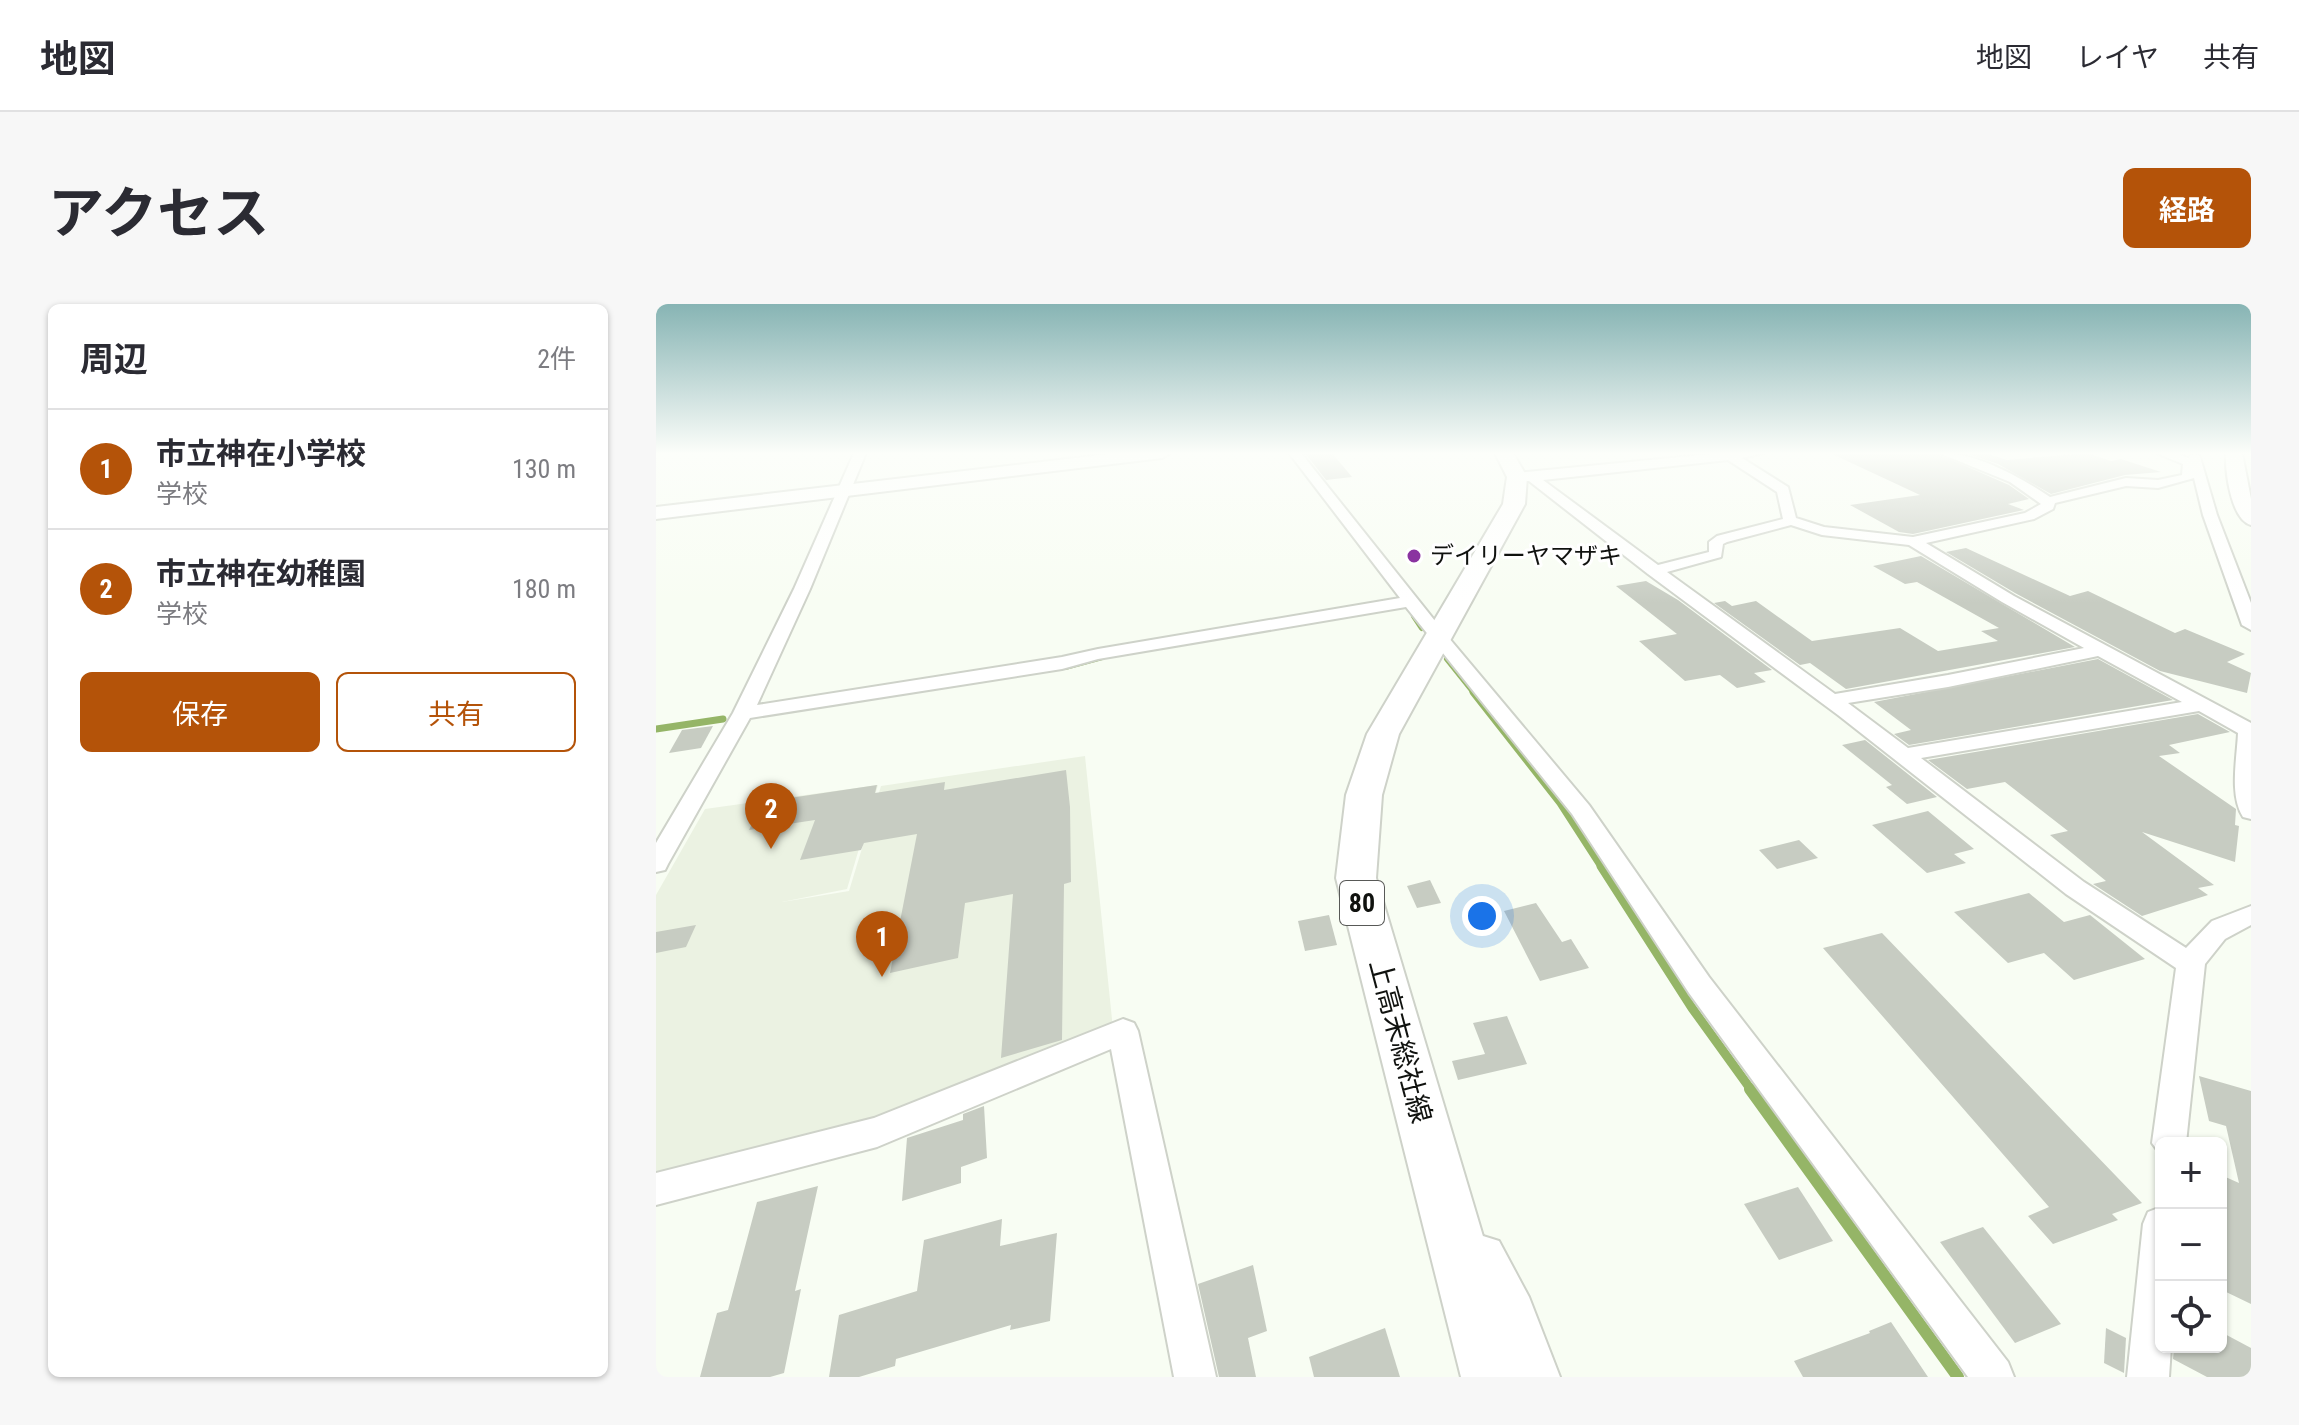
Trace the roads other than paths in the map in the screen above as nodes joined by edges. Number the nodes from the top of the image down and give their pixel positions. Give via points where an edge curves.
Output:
1 (741, 503) edge
2 (839, 503) edge
3 (1334, 503) edge
4 (1514, 503) edge
5 (1562, 503) edge
6 (1786, 503) edge
7 (2048, 503) edge
8 (2206, 503) edge
9 (656, 513) edge
10 (1790, 520) junction
11 (1913, 541) junction
12 (1653, 571) junction
13 (1410, 601) junction
14 (2251, 625) edge
15 (1437, 635) junction
16 (2099, 650) junction
17 (1832, 700) junction
18 (2200, 705) junction
19 (743, 713) junction
20 (2250, 724) edge
21 (1904, 755) junction
22 (2251, 812) edge
23 (656, 864) edge
24 (2251, 915) edge
25 (2191, 964) junction
26 (2170, 1137) edge
27 (656, 1189) edge
28 (1458, 1246) junction
29 (2156, 1281) edge
30 (1195, 1377) edge
31 (1493, 1377) edge
32 (1539, 1377) edge
33 (1993, 1377) edge
34 (2148, 1377) edge

1 - 9 street
2 - 19 street
3 - 13 street
4 - 15 main road, 上高末総社線 / 80
5 - 12 street
6 - 10 street
7 - 11 street via 2029,516
8 - 14 street
10 - 11 street via 1822,531
10 - 12 street via 1722,539 1709,557
11 - 16 street
12 - 17 street
13 - 15 street
13 - 19 street
15 - 28 main road, 上高末総社線 / 80 via 1383,734 1364,795 1356,878
15 - 33 street via 1581,810 1699,985
16 - 17 street
16 - 18 street
17 - 21 street
18 - 20 street
18 - 21 street
19 - 23 street
20 - 22 street
21 - 25 street via 2156,944
24 - 25 street via 2219,927
25 - 26 street
27 - 30 street via 877,1132 1123,1031
28 - 31 main road, 上高末総社線 / 80
28 - 32 street via 1486,1254 1515,1311
29 - 34 street

